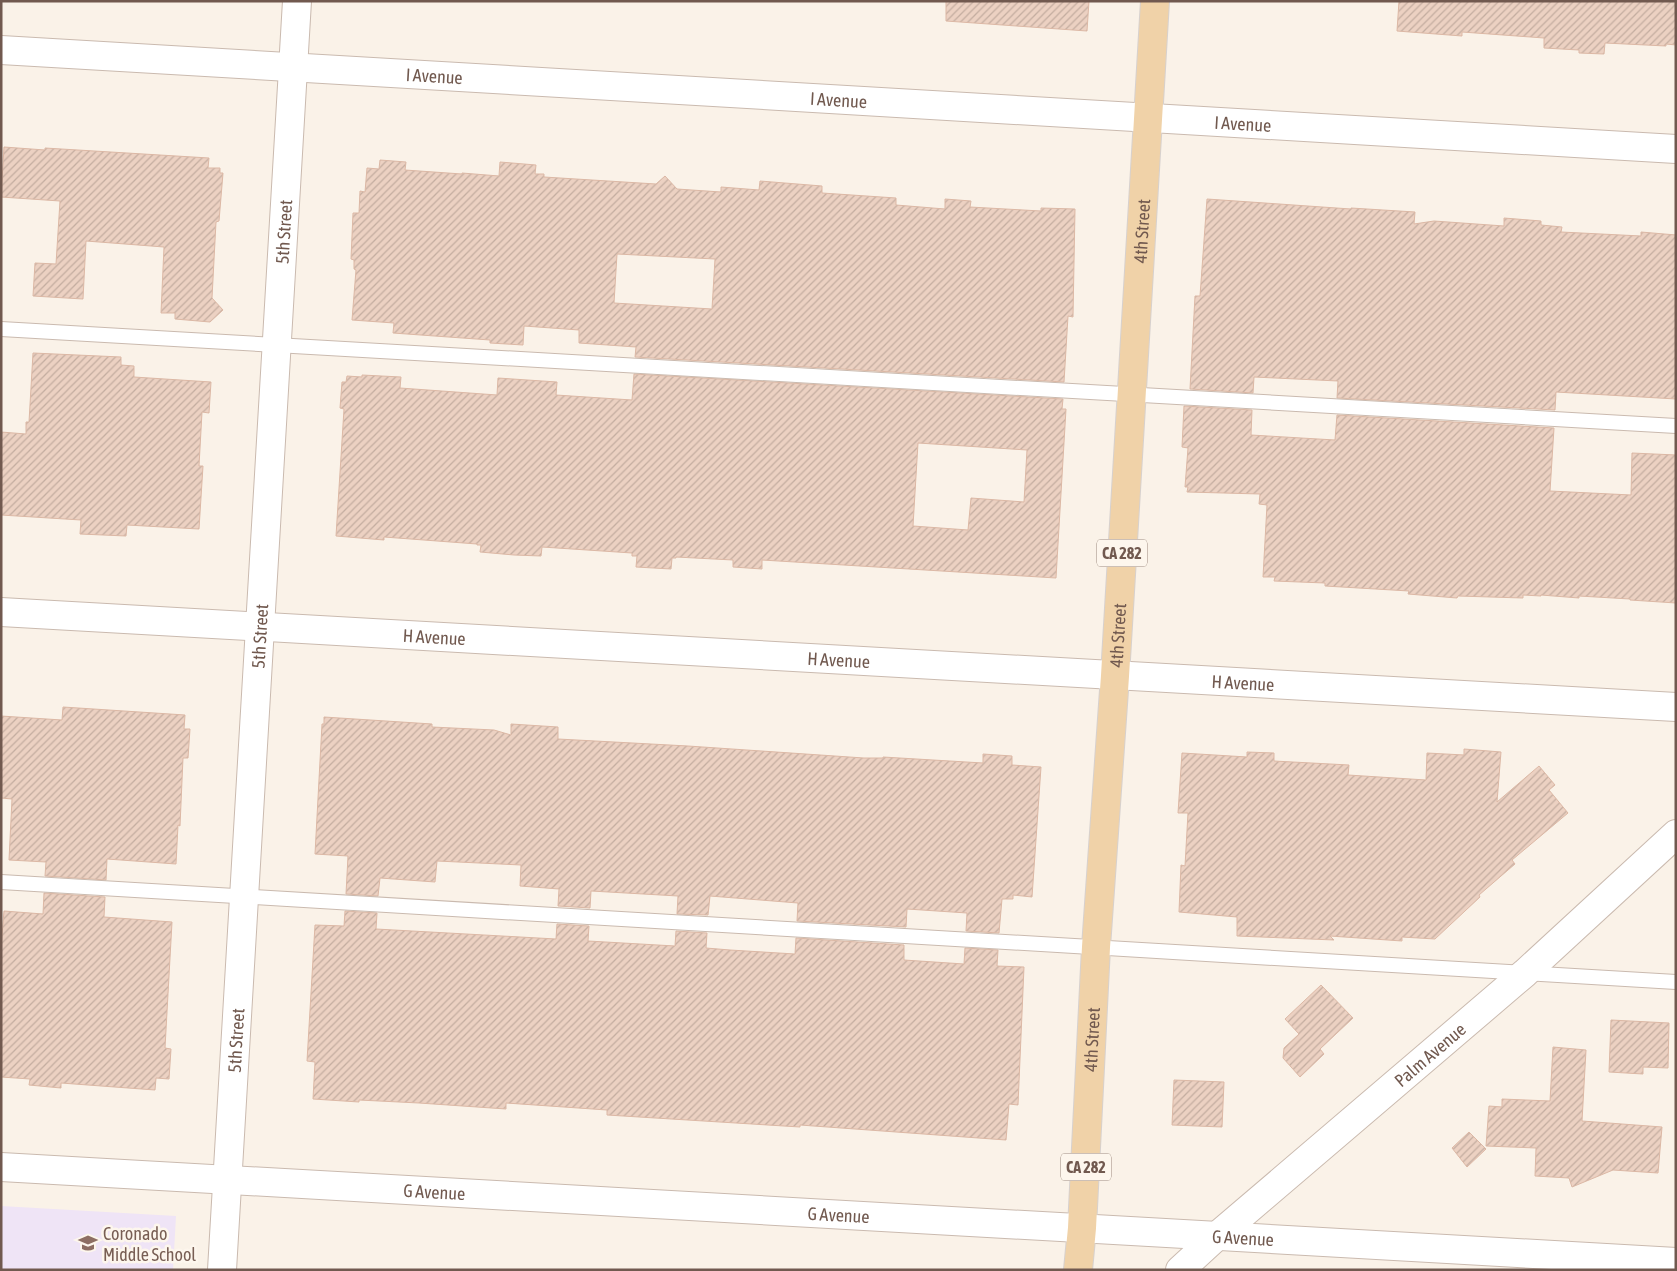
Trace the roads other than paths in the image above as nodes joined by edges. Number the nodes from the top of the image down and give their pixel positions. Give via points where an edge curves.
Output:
1 (297, 1) edge
2 (1155, 1) edge
3 (1, 50) edge
4 (293, 67) junction
5 (1148, 118) junction
6 (1676, 149) edge
7 (1, 329) edge
8 (276, 344) junction
9 (1132, 395) junction
10 (1676, 426) edge
11 (1, 612) edge
12 (260, 627) junction
13 (1115, 676) junction
14 (1676, 708) edge
15 (1676, 834) edge
16 (1, 882) edge
17 (244, 896) junction
18 (1096, 947) junction
19 (1525, 973) junction
20 (1676, 982) edge
21 (1, 1166) edge
22 (227, 1179) junction
23 (1082, 1228) junction
24 (1217, 1236) junction
25 (1676, 1262) edge
26 (222, 1270) edge
27 (1078, 1270) edge
28 (1180, 1270) edge

1 - 4 street, 5th Street
2 - 5 main road, 4th Street / CA 282
3 - 4 street, I Avenue
4 - 5 street, I Avenue
4 - 8 street, 5th Street
5 - 6 street, I Avenue
5 - 9 main road, 4th Street / CA 282
7 - 8 lane
8 - 9 lane
8 - 12 street, 5th Street
9 - 10 lane
9 - 13 main road, 4th Street / CA 282
11 - 12 street, H Avenue
12 - 13 street, H Avenue
12 - 17 street, 5th Street
13 - 14 street, H Avenue
13 - 18 main road, 4th Street / CA 282
15 - 19 street, Palm Avenue
16 - 17 lane
17 - 18 lane
17 - 22 street, 5th Street
18 - 19 lane
18 - 23 main road, 4th Street / CA 282
19 - 20 lane
19 - 24 street, Palm Avenue
21 - 22 street, G Avenue
22 - 23 street, G Avenue
22 - 26 street, 5th Street
23 - 24 street, G Avenue
23 - 27 main road, 4th Street / CA 282
24 - 25 street, G Avenue
24 - 28 street, Palm Avenue

